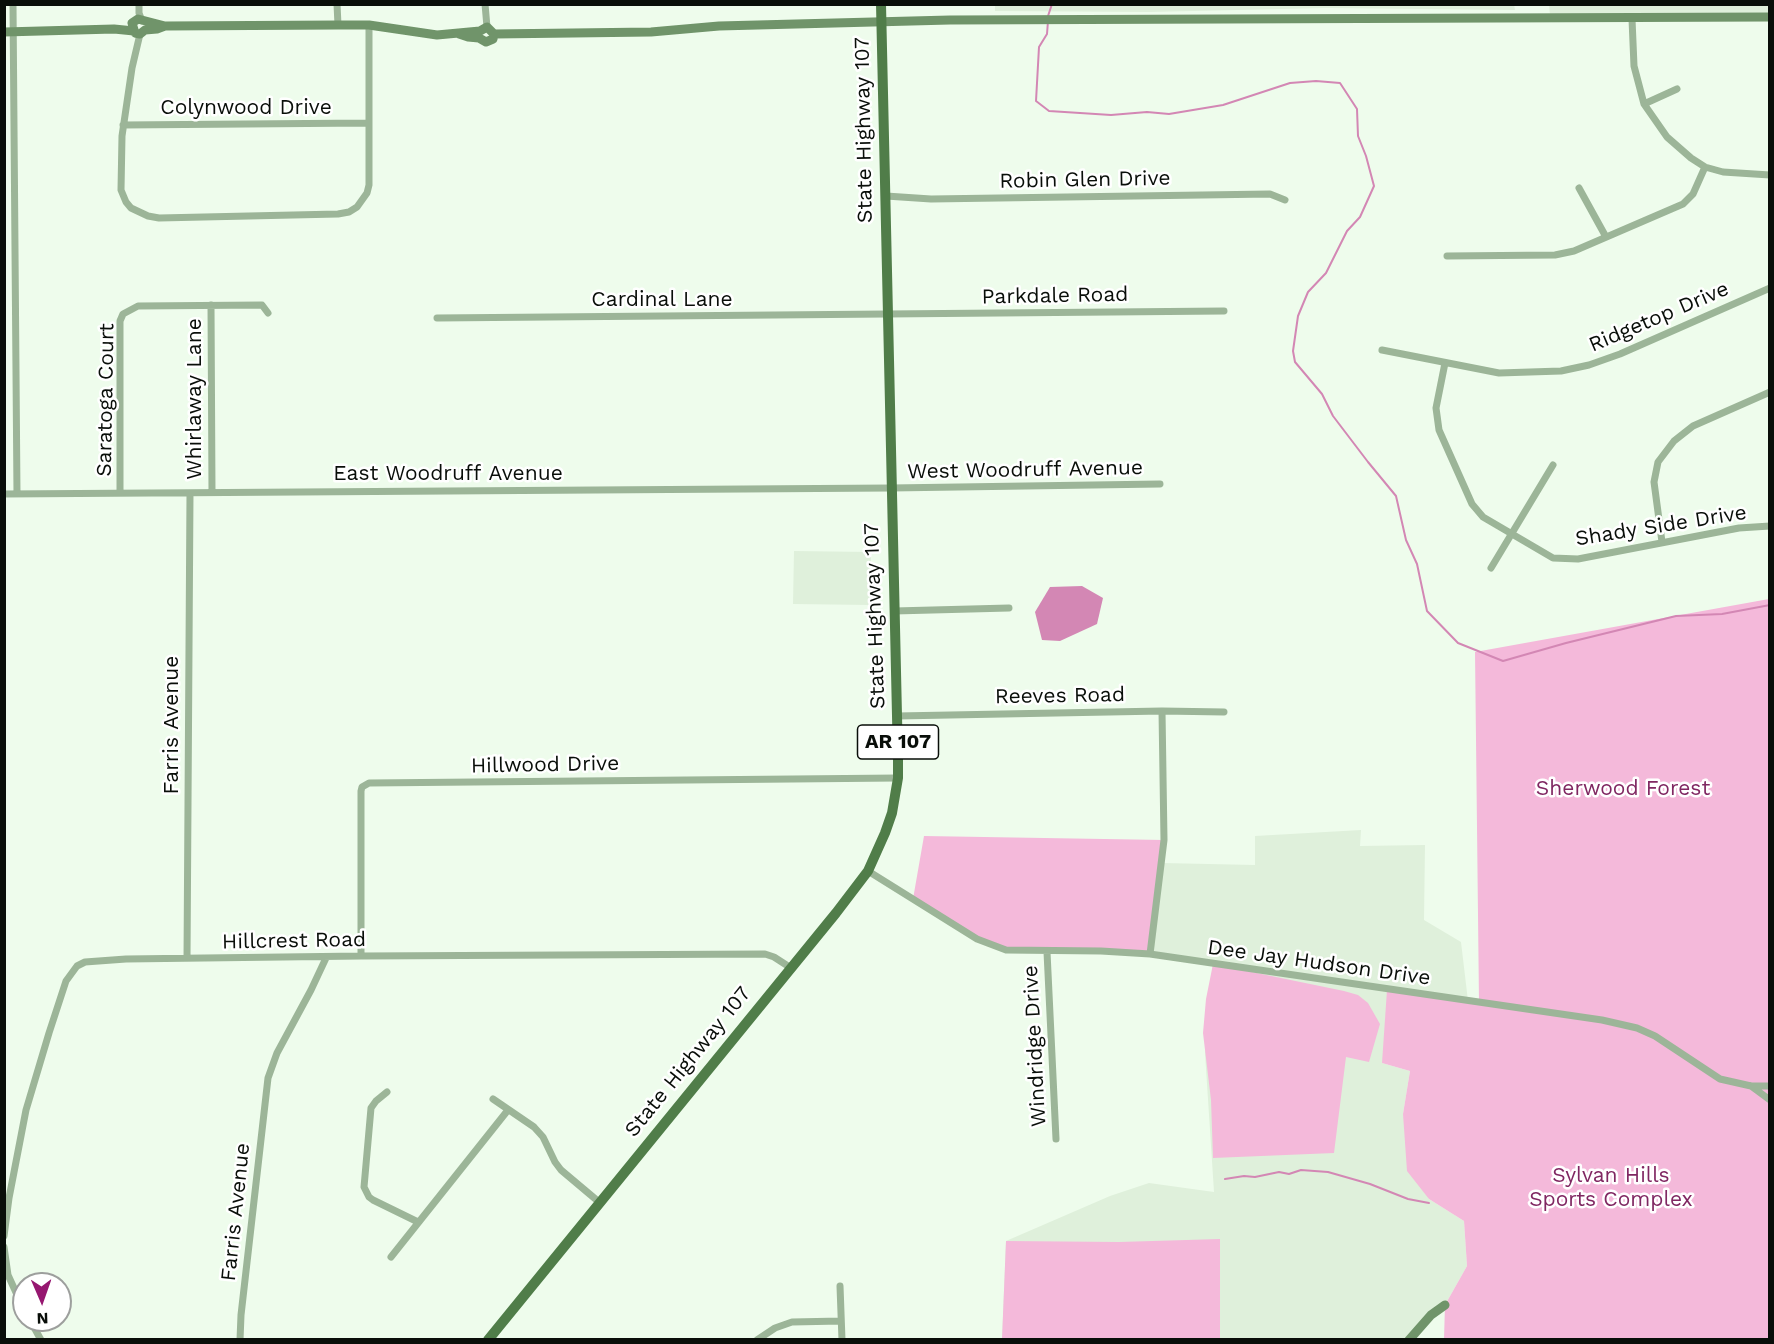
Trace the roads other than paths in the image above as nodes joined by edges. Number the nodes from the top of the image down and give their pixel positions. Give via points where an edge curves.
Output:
1 (14, 4) edge
2 (139, 4) edge
3 (337, 4) edge
4 (485, 4) edge
5 (881, 4) edge
6 (1770, 17) edge
7 (1632, 19) junction
8 (881, 23) junction
9 (338, 25) junction
10 (369, 25) junction
11 (139, 27) junction
12 (9, 32) edge
13 (485, 32) junction
14 (1677, 89) dead end
15 (1644, 104) junction
16 (368, 123) junction
17 (123, 125) junction
18 (1705, 167) junction
19 (1770, 175) edge
20 (1579, 188) dead end
21 (886, 196) junction
22 (1285, 200) dead end
23 (1606, 237) junction
24 (1447, 256) dead end
25 (1770, 288) edge
26 (211, 305) junction
27 (1224, 311) dead end
28 (268, 313) dead end
29 (887, 315) junction
30 (437, 318) dead end
31 (1383, 350) dead end
32 (1444, 363) junction
33 (1770, 392) edge
34 (1553, 465) dead end
35 (1160, 484) dead end
36 (891, 489) junction
37 (212, 492) junction
38 (120, 493) junction
39 (190, 493) junction
40 (4, 494) edge
41 (17, 494) junction
42 (1770, 526) edge
43 (1512, 534) junction
44 (1662, 542) junction
45 (1491, 568) dead end
46 (1009, 608) dead end
47 (894, 611) junction
48 (1162, 711) junction
49 (1224, 712) dead end
50 (897, 716) junction
51 (898, 778) junction
52 (868, 871) junction
53 (1047, 952) junction
54 (1150, 954) junction
55 (361, 956) junction
56 (326, 957) junction
57 (187, 958) junction
58 (791, 968) junction
59 (1751, 1086) junction
60 (1770, 1086) edge
61 (387, 1092) dead end
62 (493, 1099) dead end
63 (1770, 1100) edge
64 (508, 1110) junction
65 (1056, 1139) dead end
66 (599, 1202) junction
67 (418, 1222) junction
68 (4, 1236) edge
69 (4, 1247) edge
70 (391, 1257) dead end
71 (12, 1284) edge
72 (840, 1286) dead end
73 (1444, 1305) dead end
74 (841, 1321) junction
75 (240, 1340) edge
76 (488, 1340) edge
77 (757, 1340) edge
78 (842, 1340) edge
79 (1409, 1340) edge

1 - 12 street
2 - 11 street
3 - 9 street
4 - 13 street
5 - 8 main road, State Highway 107 / AR 107
6 - 7 street
7 - 8 street via 1231,18
7 - 15 street via 1635,66
8 - 13 street via 719,26 651,32
8 - 21 main road, State Highway 107 / AR 107
9 - 10 street
9 - 11 street via 157,23
10 - 13 street via 437,35
10 - 16 street
11 - 12 street
11 - 17 street
12 - 41 street
14 - 15 street
15 - 18 street via 1667,137
16 - 17 street, Colynwood Drive
16 - 17 street via 369,185 359,204 349,212 159,218 131,208 123,195
18 - 19 street
18 - 23 street via 1693,194 1683,204
20 - 23 street
21 - 22 street, Robin Glen Drive via 931,199 1270,194
21 - 29 main road, State Highway 107 / AR 107
23 - 24 street via 1554,255
25 - 32 street, Ridgetop Drive via 1589,365 1561,371 1499,373
26 - 28 street, Saratoga Court via 262,305
26 - 37 street, Whirlaway Lane
26 - 38 street, Saratoga Court via 138,306 123,314
27 - 29 street, Parkdale Road
29 - 30 street, Cardinal Lane
29 - 36 main road, State Highway 107 / AR 107
31 - 32 street, Ridgetop Drive
32 - 43 street, Shady Side Drive via 1436,408 1439,430 1472,504 1483,517
33 - 44 street via 1694,426 1674,441 1658,462 1654,482
34 - 43 street
35 - 36 street, West Woodruff Avenue
36 - 37 street, East Woodruff Avenue
36 - 47 main road, State Highway 107 / AR 107
37 - 39 street, East Woodruff Avenue
38 - 39 street, East Woodruff Avenue
38 - 41 street, East Woodruff Avenue
39 - 57 street, Farris Avenue
40 - 41 street, East Woodruff Avenue
42 - 44 street, Shady Side Drive
43 - 44 street, Shady Side Drive via 1553,558 1565,559
43 - 45 street
46 - 47 street
47 - 50 main road, State Highway 107 / AR 107
48 - 49 street, Reeves Road
48 - 50 street, Reeves Road
48 - 54 street via 1164,840
50 - 51 main road, State Highway 107 / AR 107
51 - 52 main road, State Highway 107 / AR 107 via 892,813
51 - 55 street, Hillwood Drive via 369,783 361,791
52 - 53 street, Dee Jay Hudson Drive via 977,939 1006,950
52 - 58 main road, State Highway 107 / AR 107
53 - 54 street, Dee Jay Hudson Drive
53 - 65 street, Windridge Drive
54 - 59 street, Dee Jay Hudson Drive via 1602,1020 1637,1028 1720,1079
55 - 56 street, Hillcrest Road
55 - 58 street, Hillcrest Road via 765,954
56 - 57 street, Hillcrest Road
56 - 75 street, Farris Avenue via 268,1078
57 - 68 street, Hillcrest Road via 95,960 76,966 70,975 26,1110
58 - 66 main road, State Highway 107 / AR 107
59 - 60 street, Dee Jay Hudson Drive
59 - 63 street
61 - 67 street via 371,1108 363,1187 373,1200
62 - 64 street
64 - 66 street via 534,1127 561,1170
64 - 67 street
66 - 76 main road, State Highway 107 / AR 107
67 - 70 street
69 - 71 street
72 - 74 street
73 - 79 street
74 - 77 street via 792,1322
74 - 78 street

